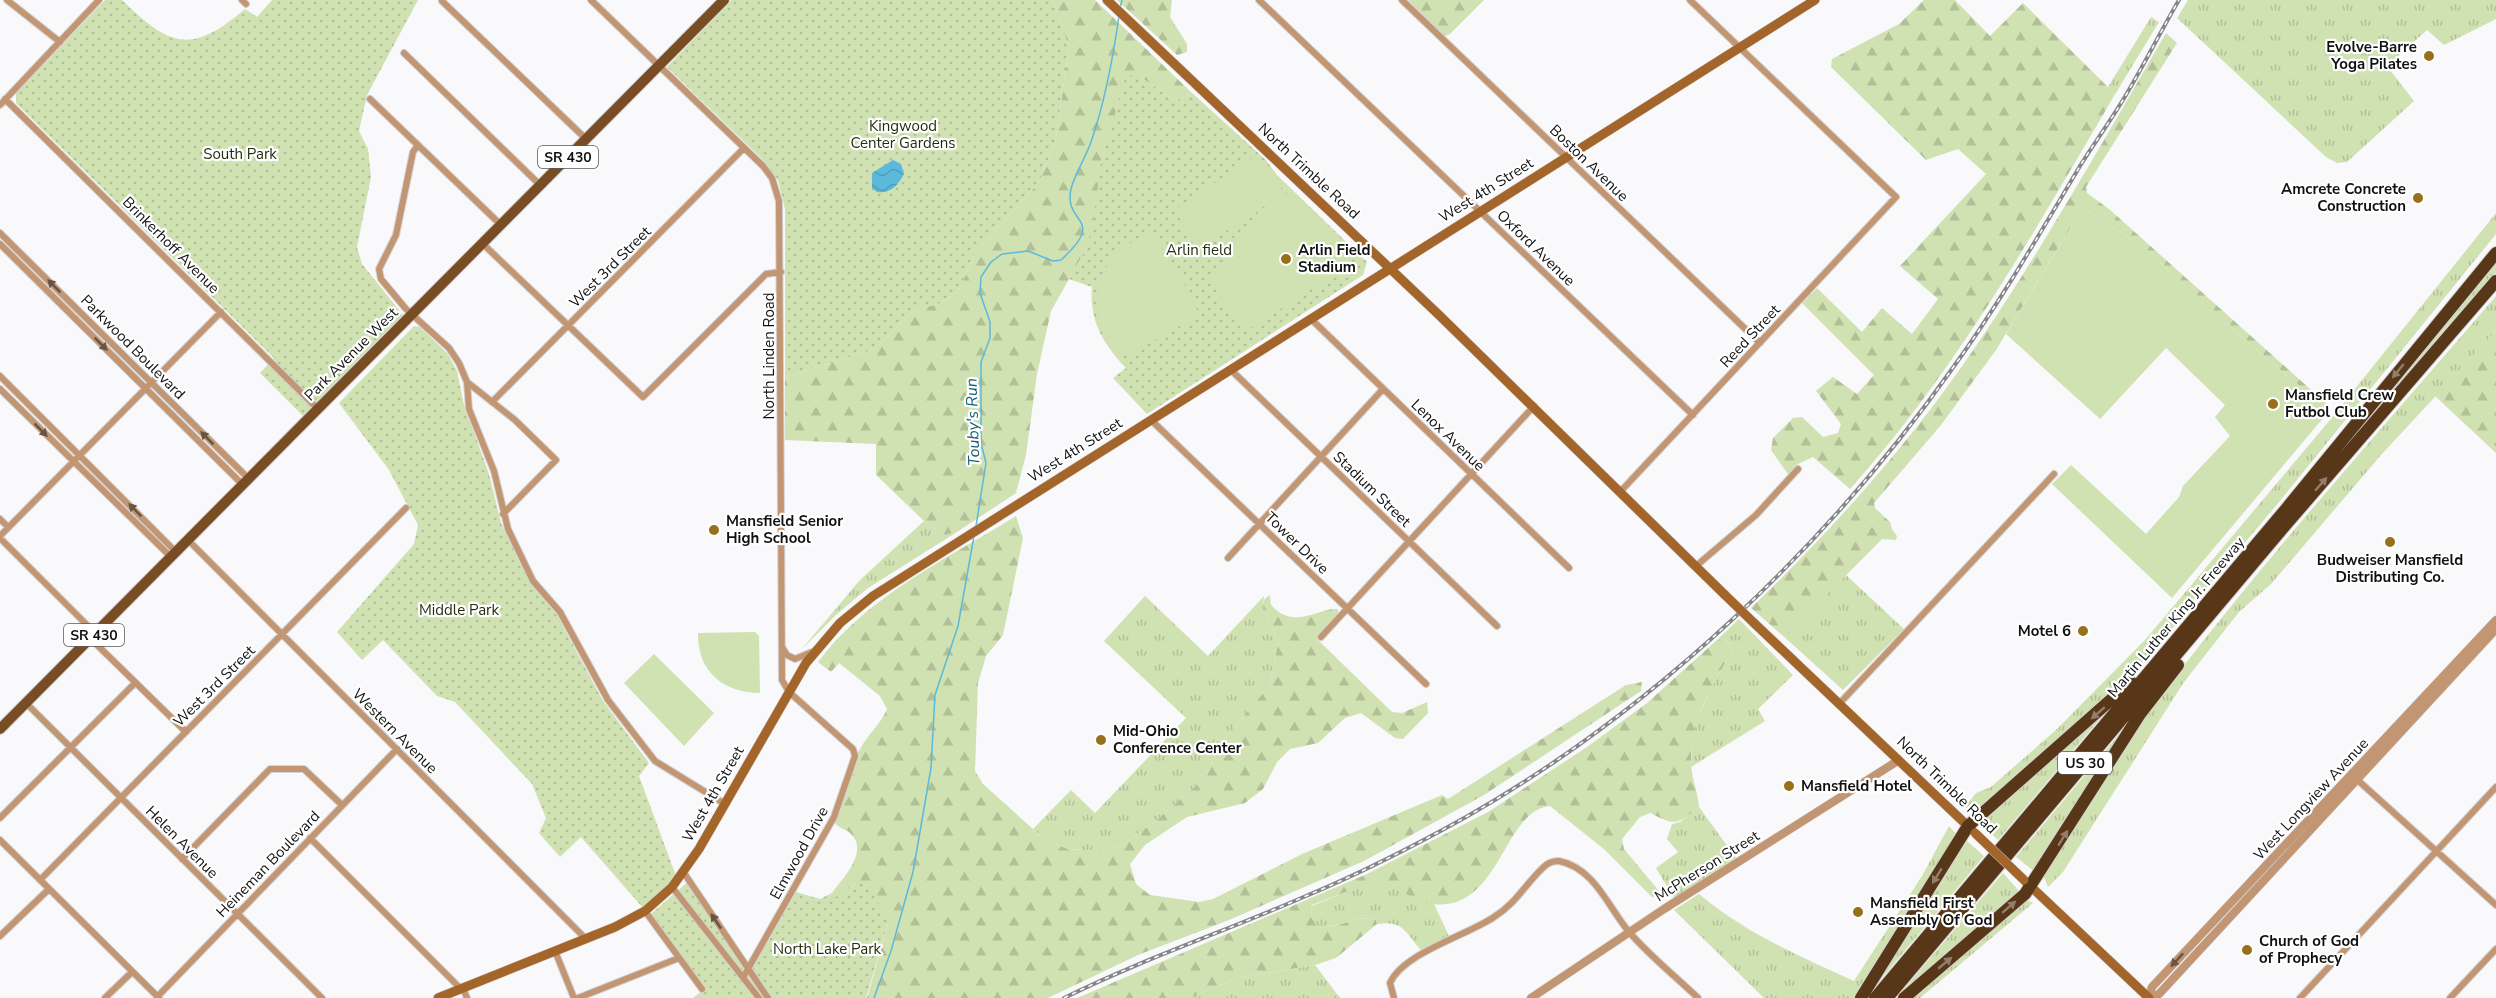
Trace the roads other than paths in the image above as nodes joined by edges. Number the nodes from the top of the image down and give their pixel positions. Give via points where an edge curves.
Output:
1 (7, 0) edge
2 (99, 0) edge
3 (591, 0) edge
4 (724, 0) edge
5 (1107, 0) edge
6 (1259, 0) edge
7 (1402, 0) edge
8 (1689, 0) edge
9 (1815, 0) edge
10 (442, 1) edge
11 (60, 42) junction
12 (1739, 48) junction
13 (404, 53) dead end
14 (658, 66) junction
15 (370, 99) dead end
16 (3, 102) edge
17 (586, 139) junction
18 (418, 144) junction
19 (744, 148) junction
20 (1566, 157) junction
21 (540, 185) junction
22 (1480, 212) junction
23 (501, 225) junction
24 (0, 233) edge
25 (2496, 243) edge
26 (0, 244) edge
27 (483, 244) junction
28 (2496, 253) edge
29 (1390, 268) junction
30 (781, 272) junction
31 (2496, 281) edge
32 (2496, 290) edge
33 (221, 312) junction
34 (413, 313) junction
35 (1311, 319) junction
36 (2460, 324) junction
37 (568, 325) junction
38 (2435, 326) junction
39 (1760, 343) junction
40 (1231, 370) junction
41 (0, 376) edge
42 (467, 382) junction
43 (151, 383) junction
44 (146, 388) junction
45 (0, 389) edge
46 (1383, 389) junction
47 (490, 400) junction
48 (468, 405) junction
49 (1533, 406) junction
50 (318, 409) junction
51 (1693, 415) junction
52 (1151, 420) junction
53 (79, 455) junction
54 (1320, 456) junction
55 (73, 462) junction
56 (1798, 469) dead end
57 (1472, 473) junction
58 (2054, 474) dead end
59 (246, 482) junction
60 (1620, 492) junction
61 (406, 508) dead end
62 (503, 514) junction
63 (0, 519) edge
64 (1259, 523) junction
65 (8, 527) junction
66 (2283, 528) junction
67 (0, 537) edge
68 (188, 540) junction
69 (1409, 541) junction
70 (173, 554) junction
71 (1228, 558) dead end
72 (1696, 566) junction
73 (1569, 568) dead end
74 (1347, 608) junction
75 (2199, 613) junction
76 (2496, 620) edge
77 (1497, 626) dead end
78 (2496, 629) edge
79 (282, 634) junction
80 (93, 636) junction
81 (1321, 637) dead end
82 (781, 647) junction
83 (816, 649) junction
84 (135, 683) junction
85 (1426, 684) dead end
86 (789, 692) junction
87 (1840, 703) junction
88 (26, 704) junction
89 (0, 729) edge
90 (186, 732) junction
91 (70, 748) junction
92 (397, 749) junction
93 (1899, 760) junction
94 (2355, 777) junction
95 (2496, 787) edge
96 (121, 798) junction
97 (725, 804) junction
98 (342, 805) junction
99 (0, 818) edge
100 (1972, 830) junction
101 (310, 838) junction
102 (0, 840) edge
103 (2436, 851) junction
104 (182, 859) junction
105 (684, 873) junction
106 (40, 880) junction
107 (2027, 884) junction
108 (49, 890) junction
109 (669, 891) junction
110 (2496, 905) edge
111 (649, 908) junction
112 (237, 914) junction
113 (1629, 933) junction
114 (0, 936) edge
115 (586, 939) junction
116 (2496, 949) edge
117 (555, 951) junction
118 (679, 958) junction
119 (748, 968) junction
120 (132, 972) junction
121 (744, 976) junction
122 (462, 989) junction
123 (702, 989) dead end
124 (158, 997) edge
125 (105, 998) edge
126 (322, 998) edge
127 (438, 998) edge
128 (467, 998) edge
129 (576, 998) edge
130 (759, 998) edge
131 (768, 998) edge
132 (1394, 998) edge
133 (1531, 998) edge
134 (1698, 998) edge
135 (1861, 998) edge
136 (1875, 998) edge
137 (1887, 998) edge
138 (1904, 998) edge
139 (2148, 998) edge
140 (2300, 998) edge
141 (2450, 998) edge

1 - 11 street
2 - 11 street
3 - 14 street, North Linden Road
4 - 14 main road, Park Avenue West / SR 430
5 - 29 main road, North Trimble Road
6 - 22 street, Oxford Avenue
7 - 20 street, Boston Avenue
8 - 12 street
9 - 12 main road, West 4th Street
10 - 17 street
11 - 16 street
12 - 20 main road, West 4th Street
12 - 39 street, Reed Street via 1896,197
13 - 21 street
14 - 17 main road, Park Avenue West / SR 430
14 - 19 street, North Linden Road
15 - 18 street
16 - 33 street, Brinkerhoff Avenue
17 - 21 main road, Park Avenue West / SR 430
18 - 23 street
18 - 34 street via 396,235 379,269 383,282
19 - 30 street, North Linden Road via 768,172 777,189
19 - 37 street, West 3rd Street
20 - 22 main road, West 4th Street
20 - 39 street, Boston Avenue
21 - 23 main road, Park Avenue West / SR 430
22 - 29 main road, West 4th Street
22 - 51 street, Oxford Avenue
23 - 27 main road, Park Avenue West / SR 430
43 -> 24 street, Parkwood Boulevard
25 - 38 highway
26 -> 44 street
27 - 34 main road, Park Avenue West / SR 430
27 - 37 street
28 - 38 highway, Martin Luther King Jr. Freeway / US 30
29 - 35 main road, West 4th Street
29 - 49 main road, North Trimble Road
30 - 37 street via 766,274 643,397
30 - 82 street, North Linden Road
31 - 36 highway, Martin Luther King Jr. Freeway / US 30
32 - 36 highway
33 - 43 street
33 - 50 street, Brinkerhoff Avenue
34 - 42 street via 449,348
34 - 50 main road, Park Avenue West / SR 430
35 - 40 main road, West 4th Street
35 - 46 street, Lenox Avenue
66 -> 36 highway, Martin Luther King Jr. Freeway / US 30
37 - 47 street, West 3rd Street
38 -> 75 highway, Martin Luther King Jr. Freeway / US 30
39 - 51 street, Reed Street
40 - 52 main road, West 4th Street
40 - 54 street, Stadium Street
41 - 53 street
42 - 47 street
42 - 48 street
43 - 44 street
59 -> 43 street, Parkwood Boulevard
44 - 53 street
44 - 59 street
45 -> 55 street
46 - 54 street
46 - 57 street, Lenox Avenue
47 - 48 street via 477,396
47 - 62 street via 556,460
48 - 62 street via 492,463
49 - 57 street
49 - 60 main road, North Trimble Road
50 - 59 main road, Park Avenue West / SR 430
51 - 60 street, Reed Street
52 - 64 street, Tower Drive
52 - 83 main road, West 4th Street via 861,604
53 - 55 street
70 -> 53 street
54 - 64 street
54 - 69 street, Stadium Street
55 - 65 street
55 - 70 street
56 - 72 street via 1756,515
57 - 69 street
57 - 73 street, Lenox Avenue
58 - 87 street
59 - 68 main road, Park Avenue West / SR 430
60 - 72 main road, North Trimble Road
61 - 79 street, West 3rd Street
62 - 97 street via 533,581 560,612 602,691 643,747 664,769
63 - 65 street
64 - 71 street
64 - 74 street, Tower Drive
65 - 67 street
107 -> 66 highway via 2140,714 2262,561
66 - 137 highway, Martin Luther King Jr. Freeway / US 30
67 - 80 street
68 - 70 main road, Park Avenue West / SR 430
68 - 79 street, Western Avenue
69 - 74 street
69 - 77 street, Stadium Street
70 - 80 main road, Park Avenue West / SR 430
72 - 87 main road, North Trimble Road, bridge
74 - 81 street
74 - 85 street, Tower Drive
75 -> 100 highway via 2184,623 2118,696
75 - 136 highway, Martin Luther King Jr. Freeway / US 30
76 - 94 street, West Longview Avenue
78 - 94 street, West Longview Avenue
79 - 90 street, West 3rd Street
79 - 92 street, Western Avenue
80 - 84 street
80 - 88 main road, Park Avenue West / SR 430
82 - 83 street via 795,659
82 - 86 street, North Linden Road via 782,680
83 - 86 main road, West 4th Street
84 - 90 street
84 - 91 street
86 - 97 main road, West 4th Street
86 - 119 street, Elmwood Drive via 853,749 855,756 834,817
87 - 93 main road, North Trimble Road
88 - 89 main road, Park Avenue West / SR 430
88 - 91 street, Helen Avenue
90 - 96 street, West 3rd Street
91 - 96 street, Helen Avenue
91 - 99 street
92 - 98 street, Heineman Boulevard
92 - 115 street, Western Avenue
93 - 100 main road, North Trimble Road
93 - 113 street, McPherson Street
94 - 103 street
94 - 139 street, West Longview Avenue via 2158,994
95 - 103 street
96 - 104 street, Helen Avenue
96 - 106 street, West 3rd Street
97 - 105 main road, West 4th Street
98 - 101 street, Heineman Boulevard
98 - 104 street via 304,769 270,769
100 - 107 main road, North Trimble Road, bridge
100 -> 135 highway
101 - 112 street, Heineman Boulevard
101 - 122 street
102 - 106 street
103 - 110 street
103 - 140 street
104 - 112 street, Helen Avenue
105 - 109 main road, West 4th Street
119 -> 105 street
106 - 108 street
138 -> 107 highway
107 - 139 main road, North Trimble Road
108 - 114 street
108 - 120 street
109 - 111 main road, West 4th Street
109 - 121 street
111 - 115 main road, West 4th Street
111 - 118 street
112 - 124 street, Heineman Boulevard
112 - 126 street, Helen Avenue
113 - 132 street via 1590,880 1567,862 1552,861 1502,912 1398,971 1390,982
113 - 133 street, McPherson Street
113 - 134 street
115 - 117 main road, West 4th Street
116 - 141 street
117 - 122 main road, West 4th Street
117 - 129 street
118 - 123 street
118 - 129 street
119 - 121 street, Elmwood Drive
119 - 131 street
120 - 124 street
120 - 125 street
121 - 130 street
122 - 127 main road, West 4th Street
122 - 128 street

